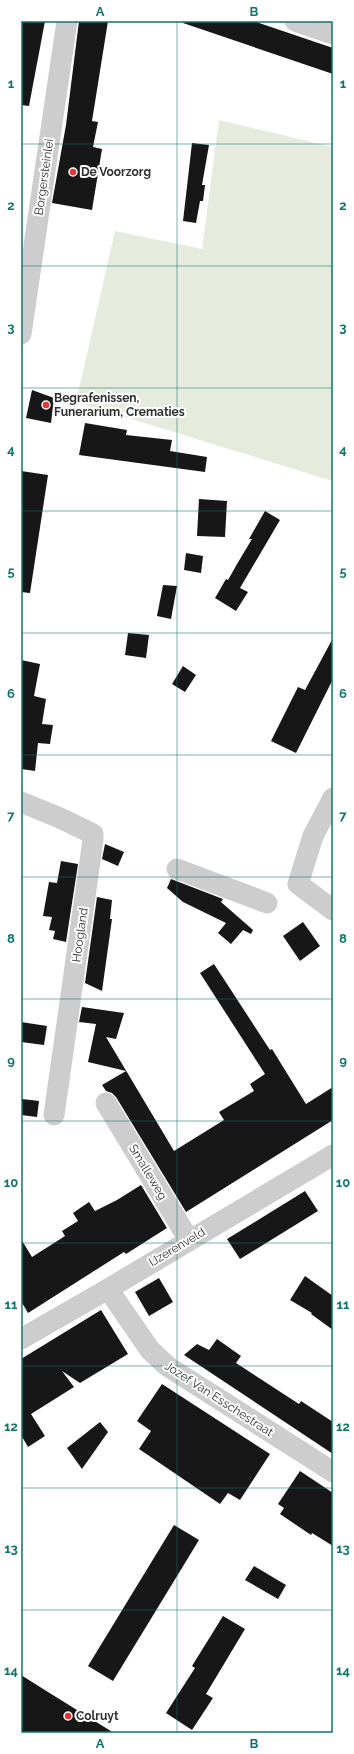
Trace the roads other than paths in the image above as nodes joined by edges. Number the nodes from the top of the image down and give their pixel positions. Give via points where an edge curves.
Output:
1 (67, 21) edge
2 (295, 21) edge
3 (333, 34) edge
4 (28, 230) edge
5 (21, 334) edge
6 (333, 798) edge
7 (21, 802) edge
8 (177, 868) dead end
9 (267, 903) dead end
10 (333, 910) edge
11 (106, 1103) dead end
12 (54, 1115) dead end
13 (333, 1155) edge
14 (189, 1240) junction
15 (108, 1289) junction
16 (21, 1339) edge
17 (333, 1472) edge

1 - 4 street, Borgersteinlei
2 - 3 street
4 - 5 street, Borgersteinlei
6 - 10 street via 313,836 298,884
7 - 12 street, Hoogland via 93,834
8 - 9 street
11 - 14 street, Smalleweg
13 - 14 street, IJzerenveld
14 - 15 street, IJzerenveld
15 - 16 street, IJzerenveld
15 - 17 street, Jozef Van Esschestraat via 150,1350 167,1366

